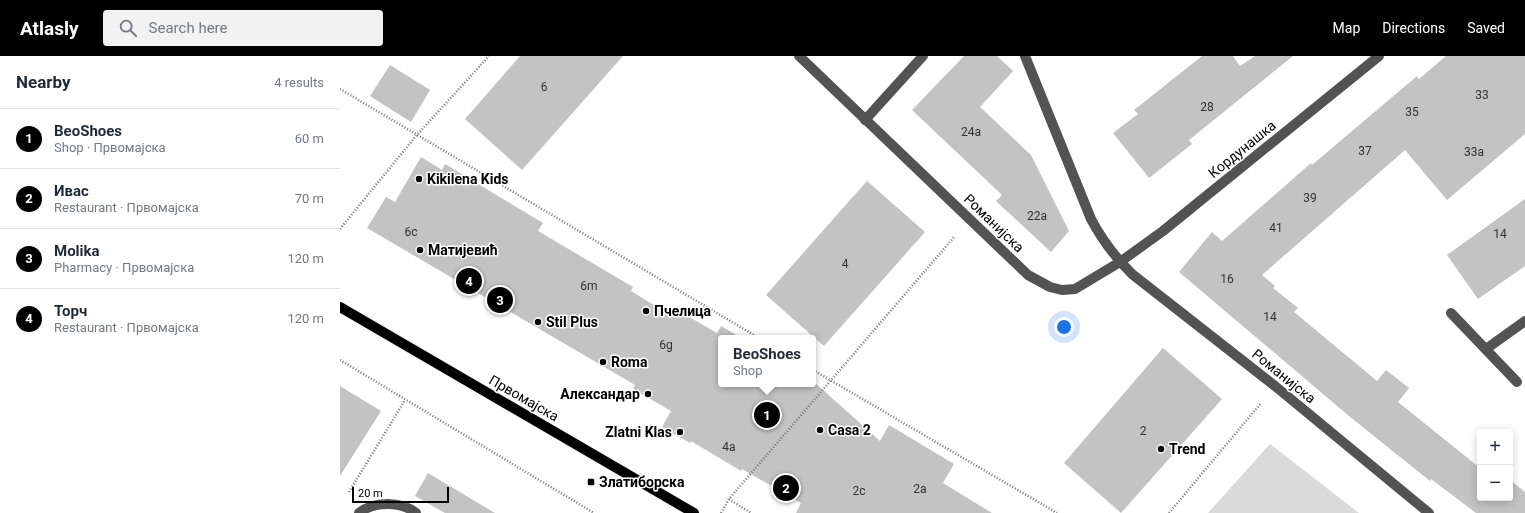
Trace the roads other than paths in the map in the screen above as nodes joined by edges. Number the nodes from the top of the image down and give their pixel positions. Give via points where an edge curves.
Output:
1 (799, 56) edge
2 (923, 56) edge
3 (1025, 56) edge
4 (1379, 56) edge
5 (865, 120) junction
6 (1120, 262) junction
7 (340, 307) edge
8 (1451, 314) dead end
9 (1525, 321) edge
10 (1486, 349) junction
11 (1517, 382) dead end
12 (359, 513) edge
13 (416, 513) edge
14 (694, 513) edge
15 (1429, 513) edge

1 - 5 street, Романијска
2 - 5 street
3 - 6 street, Романијска via 1091,219 1100,237
4 - 6 street, Кордунашка via 1163,231
5 - 6 street, Романијска via 1028,275 1050,287 1062,290 1075,289
6 - 15 street, Романијска
7 - 14 main road, Првомајска
8 - 10 street
9 - 10 street
10 - 11 street
12 - 13 street via 378,505 396,504

